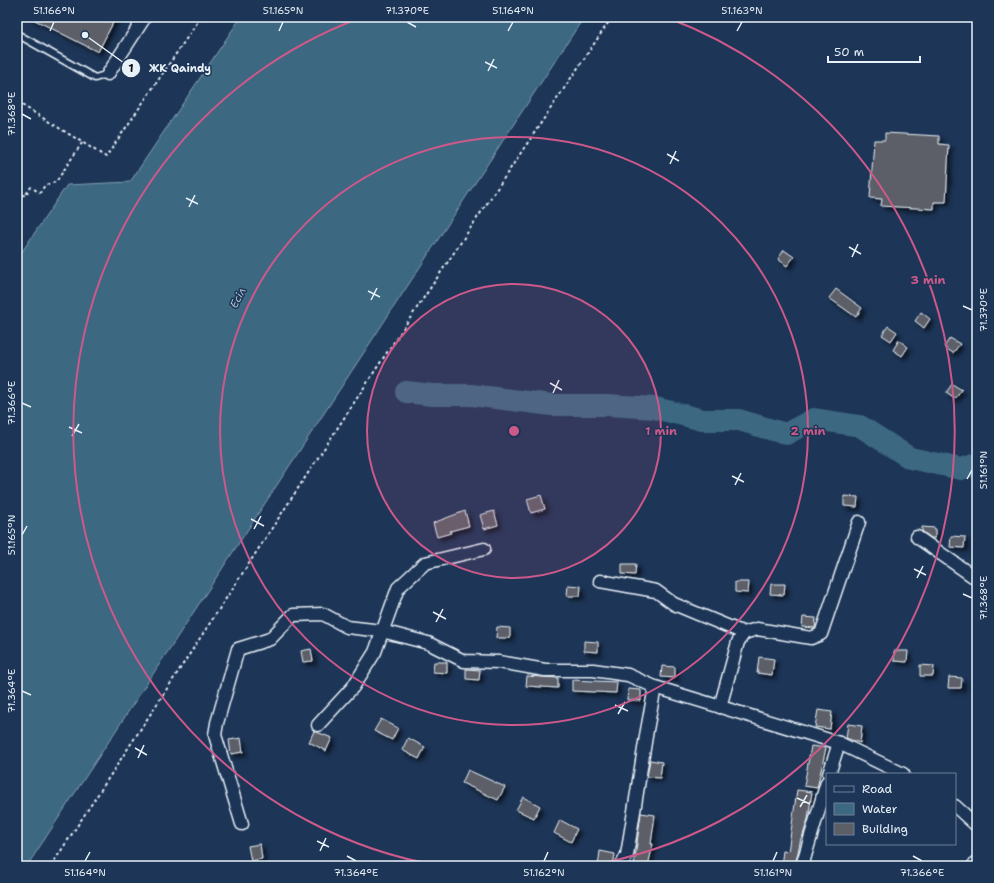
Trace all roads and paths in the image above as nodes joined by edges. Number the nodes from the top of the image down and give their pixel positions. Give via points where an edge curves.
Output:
1 (145, 17) edge
2 (201, 17) edge
3 (612, 17) edge
4 (17, 34) edge
5 (108, 74) joint
6 (17, 102) edge
7 (82, 142) junction
8 (17, 191) edge
9 (859, 522) dead end
10 (917, 537) dead end
11 (484, 549) dead end
12 (977, 579) edge
13 (600, 581) dead end
14 (382, 631) junction
15 (744, 632) junction
16 (655, 687) junction
17 (720, 707) junction
18 (318, 725) dead end
19 (838, 743) junction
20 (830, 773) edge
21 (901, 773) edge
22 (826, 785) edge
23 (956, 807) edge
24 (242, 824) dead end
25 (977, 826) edge
26 (977, 862) edge
27 (51, 866) edge
28 (621, 866) edge
29 (802, 866) edge
30 (973, 866) edge

1 - 5 street
2 - 7 path via 106,157
3 - 27 path via 378,367
4 - 5 lane via 95,78
6 - 7 path
7 - 8 path via 56,182 45,185 40,193 31,187 25,196
9 - 15 street via 821,634 811,638 757,629
10 - 12 street
11 - 14 street via 425,563 398,588
13 - 15 street via 656,591 674,604
14 - 16 street via 428,644 464,661 499,662 545,670 593,670 628,675
14 - 18 street via 375,652 353,687
14 - 24 street via 347,628 323,614 293,615 270,639 238,649 214,735
15 - 17 street via 738,642
16 - 17 street
16 - 28 street via 627,855
17 - 19 street
19 - 20 street
19 - 21 street
22 - 29 street
23 - 25 street
26 - 30 street

